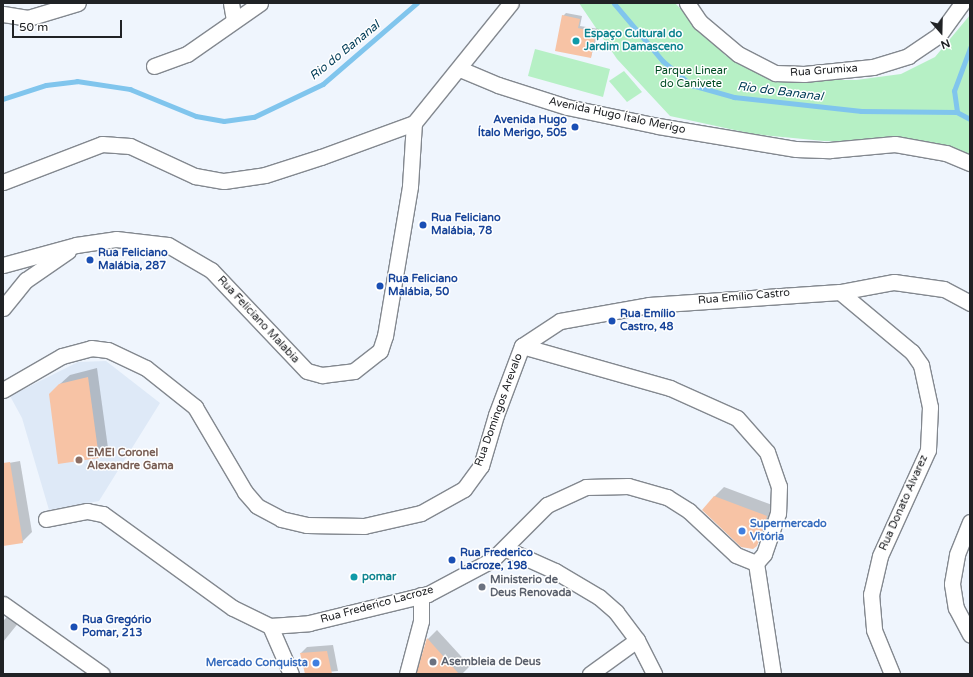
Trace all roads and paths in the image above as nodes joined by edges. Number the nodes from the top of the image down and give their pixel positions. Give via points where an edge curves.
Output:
1 (78, 3) edge
2 (232, 3) edge
3 (260, 3) edge
4 (511, 3) edge
5 (687, 3) edge
6 (962, 3) edge
7 (3, 14) edge
8 (234, 20) junction
9 (154, 66) dead end
10 (460, 69) junction
11 (414, 123) junction
12 (970, 163) edge
13 (3, 182) edge
14 (76, 245) junction
15 (3, 265) edge
16 (840, 292) junction
17 (970, 303) edge
18 (3, 308) edge
19 (522, 346) junction
20 (3, 390) edge
21 (46, 519) dead end
22 (970, 522) edge
23 (506, 549) junction
24 (756, 563) junction
25 (421, 596) junction
26 (3, 604) edge
27 (270, 626) junction
28 (970, 634) edge
29 (638, 640) junction
30 (102, 674) edge
31 (291, 674) edge
32 (407, 674) edge
33 (590, 674) edge
34 (654, 674) edge
35 (773, 674) edge
36 (892, 674) edge

1 - 7 street via 28,18
2 - 8 street
3 - 8 street
4 - 10 street
5 - 6 street, Rua Grumixa via 700,22 738,54 775,73 804,74 873,67 908,56 939,35
8 - 9 street via 187,54
10 - 11 street
10 - 12 street, Avenida Hugo Ítalo Merigo via 498,85 567,107 648,124 796,149 902,144 946,153
11 - 13 street via 321,157 242,179 195,176 130,146 112,144
11 - 14 street, Rua Feliciano Malabia via 409,194 386,336 380,351 354,371 322,376 307,371 211,270 168,245 116,239
14 - 15 street, Rua Feliciano Malabia
14 - 18 street via 26,280
16 - 17 street, Rua Emílio Castro via 894,282 922,284
16 - 19 street, Rua Emílio Castro via 742,296 577,316 542,329
16 - 36 street, Rua Donato Alvarez via 912,352 921,365 929,400 928,450 880,556 871,594 875,636
19 - 20 street, Rua Domingos Arevalo via 496,415 481,466 464,489 421,513 364,526 307,525 269,514 244,492 195,407 146,368 108,350 91,348 62,356
19 - 24 street, Rua Domingos Arevalo via 670,388 737,418 767,452 779,486 778,513 764,554
21 - 27 street via 87,511 104,514 233,608
22 - 28 street via 957,555 952,584 956,608
23 - 24 street, Rua Frederico Lacroze via 530,518 565,494 586,487 628,486 648,489 684,507 736,555
23 - 25 street, Rua Frederico Lacroze via 464,577
23 - 29 street via 576,582 616,612
24 - 35 street
25 - 27 street, Rua Frederico Lacroze via 309,622
25 - 32 street via 421,622
26 - 30 street
27 - 31 street
29 - 33 street
29 - 34 street

